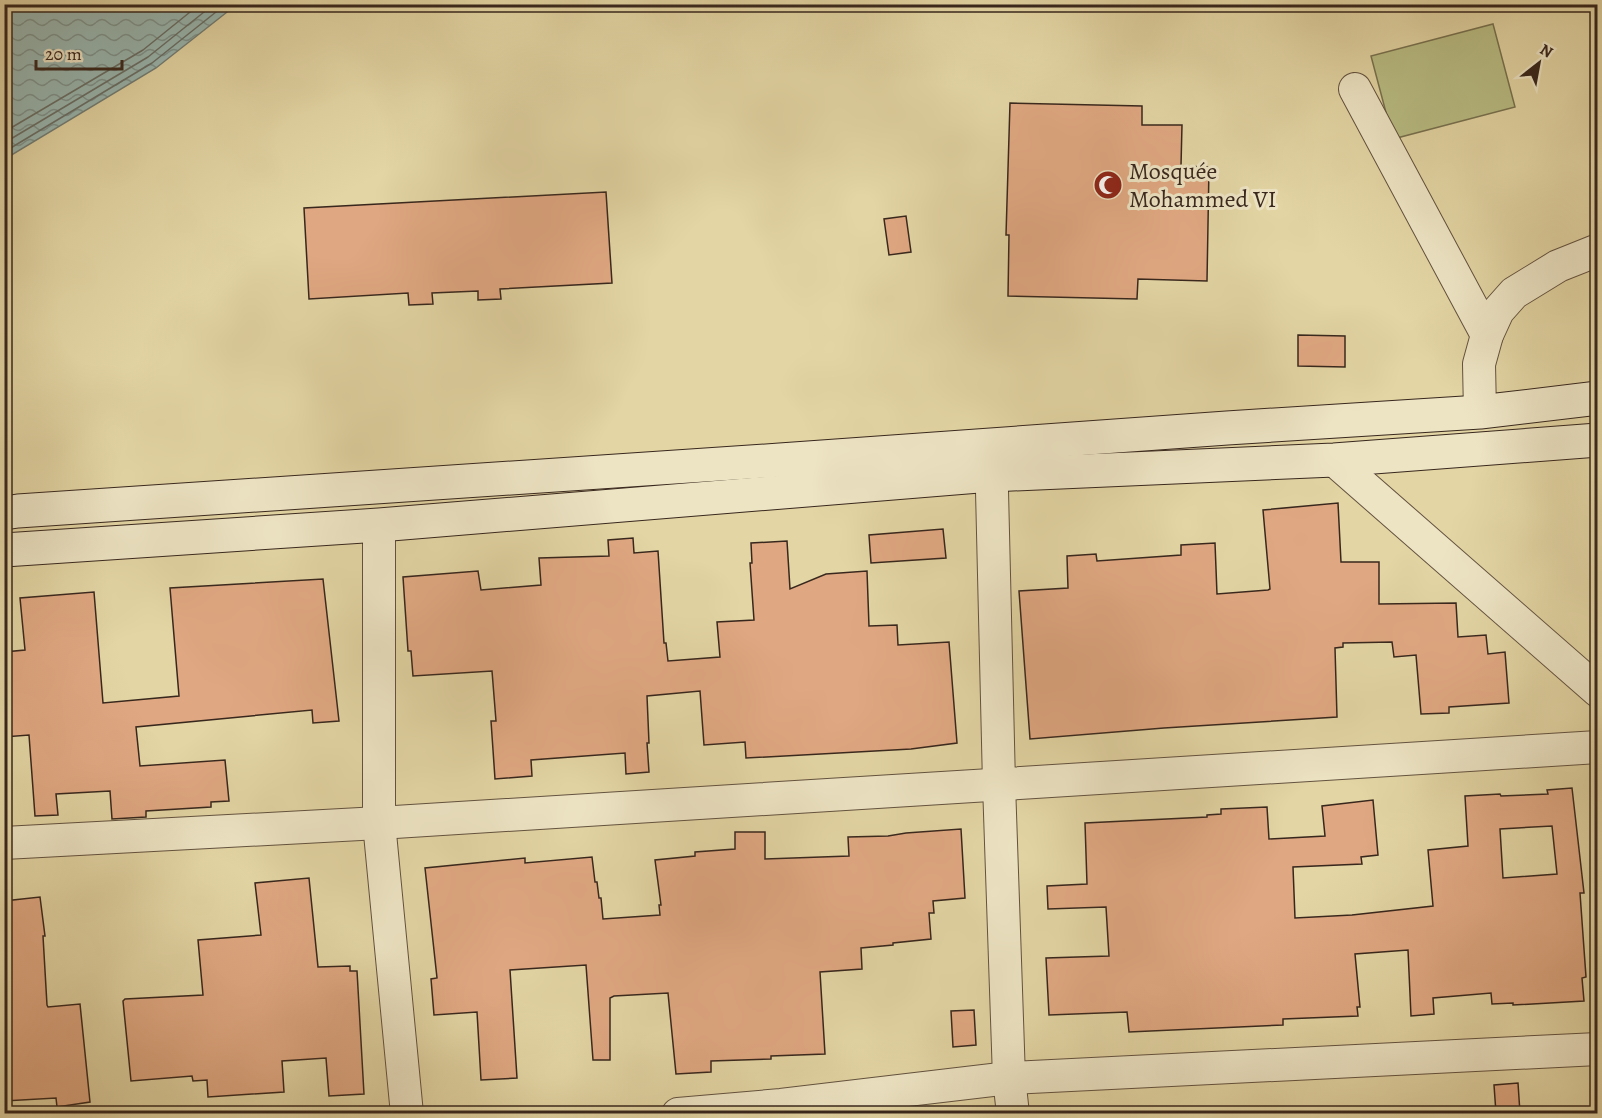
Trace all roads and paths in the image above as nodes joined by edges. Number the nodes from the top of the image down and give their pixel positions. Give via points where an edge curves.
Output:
1 (1355, 89) dead end
2 (1598, 250) edge
3 (1487, 335) junction
4 (1598, 398) edge
5 (1480, 412) junction
6 (1598, 440) edge
7 (991, 460) junction
8 (1334, 460) junction
9 (4, 513) edge
10 (379, 525) junction
11 (4, 550) edge
12 (1598, 691) edge
13 (1598, 747) edge
14 (999, 784) junction
15 (379, 823) junction
16 (4, 843) edge
17 (1598, 1049) edge
18 (1009, 1078) junction
19 (407, 1113) edge
20 (678, 1113) edge
21 (1013, 1113) edge

1 - 3 street
2 - 3 street via 1558,266 1514,293 1498,310
3 - 5 street via 1479,364
4 - 5 street
5 - 7 street via 1227,428
6 - 8 street
7 - 8 street
7 - 9 street
7 - 10 street
7 - 14 street
8 - 12 street
10 - 11 street
10 - 15 street
13 - 14 street
14 - 15 street
14 - 18 street
15 - 16 street
15 - 19 street
17 - 18 street
18 - 20 street
18 - 21 street

